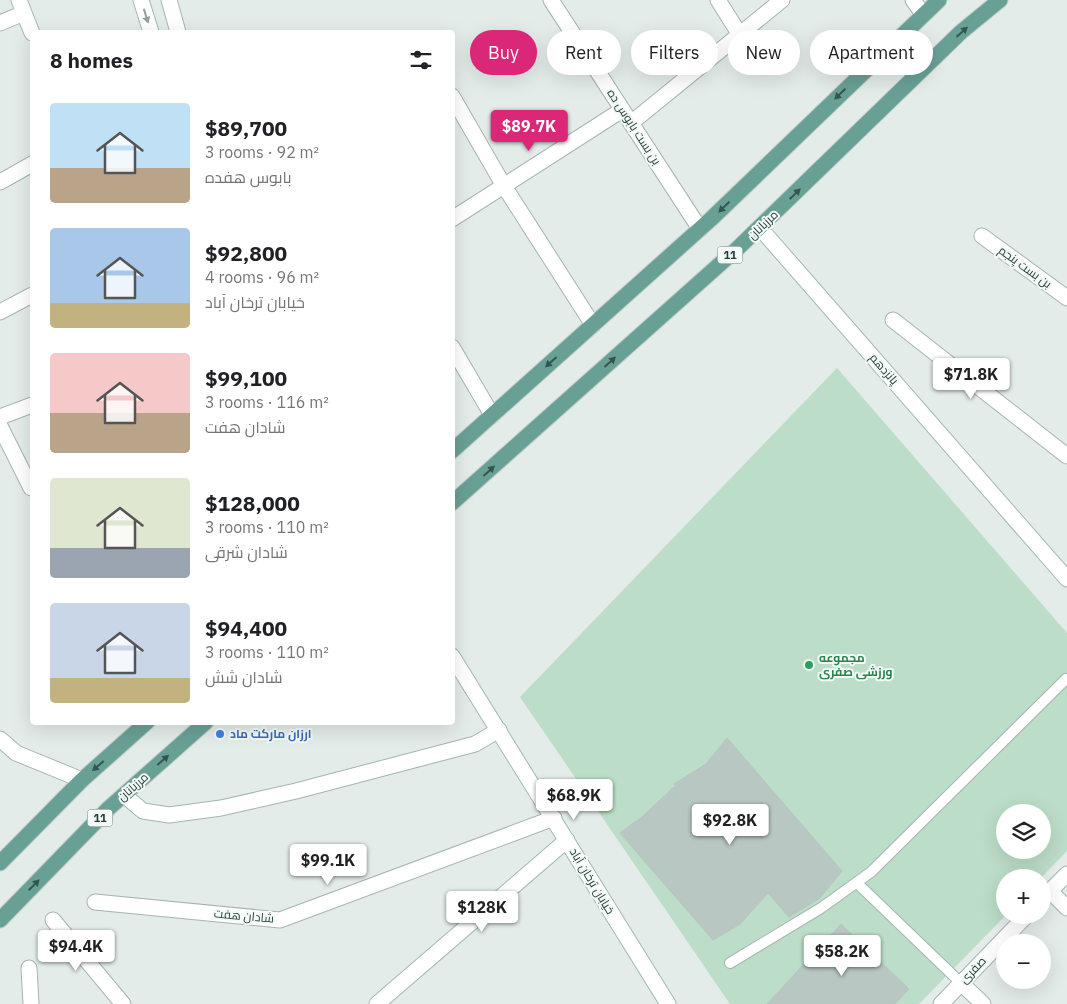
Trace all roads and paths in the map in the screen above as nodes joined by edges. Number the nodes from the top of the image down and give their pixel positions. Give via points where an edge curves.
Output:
1 (141, 0) edge
2 (551, 0) edge
3 (718, 0) edge
4 (782, 0) edge
5 (913, 0) edge
6 (939, 0) edge
7 (1000, 0) edge
8 (174, 2) edge
9 (21, 6) edge
10 (923, 14) junction
11 (0, 23) edge
12 (31, 30) edge
13 (150, 30) edge
14 (178, 30) edge
15 (737, 30) edge
16 (746, 30) edge
17 (728, 45) edge
18 (455, 101) edge
19 (622, 110) junction
20 (632, 123) junction
21 (30, 165) edge
22 (0, 182) edge
23 (504, 186) junction
24 (455, 217) edge
25 (760, 228) junction
26 (700, 229) junction
27 (982, 236) dead end
28 (30, 296) edge
29 (1067, 298) edge
30 (0, 312) edge
31 (893, 320) dead end
32 (593, 325) junction
33 (455, 353) edge
34 (30, 406) edge
35 (492, 415) junction
36 (0, 417) edge
37 (0, 426) edge
38 (455, 448) edge
39 (1067, 456) edge
40 (30, 486) edge
41 (455, 500) edge
42 (1067, 579) edge
43 (455, 661) edge
44 (1066, 679) edge
45 (144, 725) edge
46 (203, 725) edge
47 (499, 730) junction
48 (0, 739) edge
49 (82, 780) junction
50 (124, 795) junction
51 (554, 818) junction
52 (567, 840) junction
53 (0, 863) edge
54 (1067, 874) edge
55 (857, 883) junction
56 (1051, 890) edge
57 (1051, 898) edge
58 (95, 902) dead end
59 (1067, 908) edge
60 (0, 920) edge
61 (53, 920) dead end
62 (1018, 924) edge
63 (730, 963) dead end
64 (29, 968) dead end
65 (962, 983) junction
66 (663, 1003) edge
67 (31, 1004) edge
68 (123, 1004) edge
69 (377, 1004) edge
70 (941, 1004) edge
71 (983, 1004) edge

1 -> 13 street
2 - 19 street, بن بست بابوس ده
3 - 15 street
4 - 16 street
5 - 10 street
6 - 10 main road
25 -> 7 main road, مرزبانان / 11 via 961,32
8 - 14 street
9 - 11 street
9 - 12 street
10 -> 26 main road
17 - 20 street
18 - 23 street
19 - 20 street, بن بست بابوس ده
19 - 23 street
20 - 26 street, بن بست بابوس ده
21 - 22 street
23 - 24 street
23 - 32 street
41 -> 25 main road, مرزبانان / 11
25 - 42 street, پانزدهم
26 - 32 main road
27 - 29 street, بن بست پنجم
28 - 30 street
31 - 39 street
32 -> 35 main road
33 - 35 street
34 - 36 street
35 - 38 main road
37 - 40 street
43 - 47 street, خیابان ترخان آباد
44 - 55 lane via 872,872
45 -> 49 main road
50 -> 46 main road, مرزبانان / 11
47 - 50 street via 475,744 221,808 169,815 143,810
47 - 51 street, خیابان ترخان آباد
48 - 49 street via 16,753
49 - 53 main road
60 -> 50 main road, مرزبانان / 11
51 - 52 street, خیابان ترخان آباد
51 - 58 street, شادان هفت via 280,920
52 - 66 street, خیابان ترخان آباد
52 - 69 street
54 - 56 street
55 - 63 lane
55 - 65 lane
57 - 59 street
61 - 68 street
62 - 65 street, صفری
64 - 67 street
65 - 70 street, صفری
65 - 71 street

